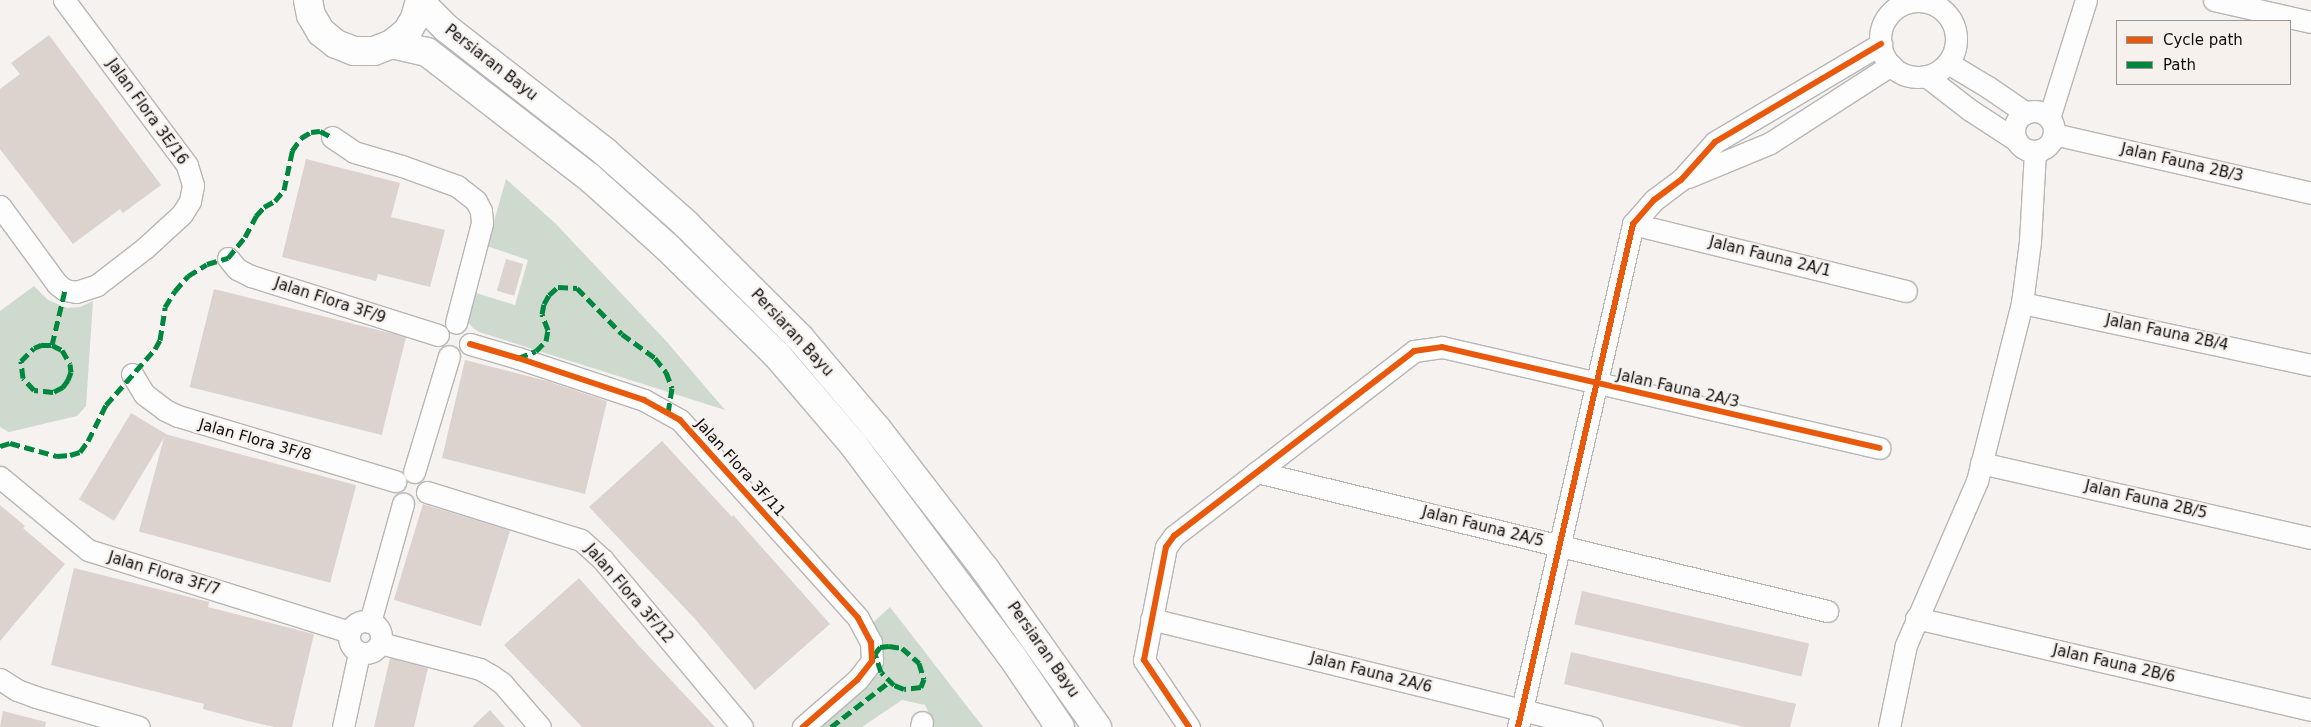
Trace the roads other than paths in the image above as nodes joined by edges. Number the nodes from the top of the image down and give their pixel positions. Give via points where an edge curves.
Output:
1 (64, 0) edge
2 (308, 0) edge
3 (2086, 0) edge
4 (2214, 0) edge
5 (420, 1) edge
6 (1924, 1) edge
7 (1899, 3) edge
8 (2311, 22) edge
9 (392, 44) junction
10 (1881, 44) junction
11 (1948, 63) junction
12 (1892, 66) junction
13 (1926, 76) junction
14 (2026, 113) junction
15 (2052, 126) junction
16 (332, 136) dead end
17 (2016, 140) junction
18 (2035, 151) junction
19 (1681, 180) junction
20 (2311, 193) edge
21 (0, 206) edge
22 (1633, 224) junction
23 (228, 258) dead end
24 (1906, 291) dead end
25 (2022, 303) junction
26 (456, 323) junction
27 (438, 335) junction
28 (470, 344) junction
29 (450, 356) junction
30 (2311, 365) edge
31 (132, 374) dead end
32 (1597, 383) junction
33 (1880, 448) dead end
34 (1981, 463) junction
35 (414, 472) junction
36 (1257, 472) junction
37 (0, 477) edge
38 (395, 481) junction
39 (427, 492) junction
40 (404, 504) junction
41 (2311, 538) edge
42 (1560, 546) junction
43 (1827, 611) dead end
44 (1916, 618) junction
45 (1151, 619) junction
46 (370, 622) junction
47 (349, 632) junction
48 (380, 642) junction
49 (359, 653) junction
50 (0, 679) edge
51 (2311, 710) edge
52 (1520, 718) edge
53 (139, 727) edge
54 (343, 727) edge
55 (540, 727) edge
56 (742, 727) edge
57 (803, 727) edge
58 (1060, 727) edge
59 (1097, 727) edge
60 (1188, 727) edge
61 (1592, 727) edge
62 (1889, 727) edge

1 - 21 street, Jalan Flora 3E/16 via 187,165 193,193 187,208 145,248 86,291 66,290 58,284
2 - 9 main road via 311,15 321,32 336,44 354,51 374,51
3 - 15 street
4 - 8 street
5 - 9 main road via 407,32
5 - 59 main road, Persiaran Bayu via 446,28 612,158 686,224 800,338 877,429 985,568
6 - 7 street
6 - 11 street via 1948,14 1954,26 1954,52
7 - 10 street via 1884,22
9 - 58 main road, Persiaran Bayu via 427,52 588,177 667,247 777,355 853,444 1011,655
10 - 12 street via 1884,56
10 - 19 street via 1715,142
11 - 13 street
11 - 14 street
12 - 13 street via 1902,73
12 - 19 street via 1770,142
13 - 17 street
14 - 15 street via 2038,112
14 - 17 street via 2017,122
15 - 18 street via 2045,148
15 - 20 street, Jalan Fauna 2B/3
16 - 26 street via 354,152 457,186 476,201 482,211 482,223
17 - 18 street via 2026,150
18 - 25 street via 2030,241
19 - 22 street via 1654,200
22 - 24 street, Jalan Fauna 2A/1
22 - 32 street
23 - 27 street, Jalan Flora 3F/9 via 237,269 251,276
25 - 30 street, Jalan Fauna 2B/4
25 - 34 street
26 - 27 street via 444,326
26 - 28 street via 470,333
27 - 29 street via 438,346
28 - 29 street via 460,356
28 - 57 street, Jalan Flora 3F/11 via 644,400 680,420 858,618 871,642 872,661 857,680
29 - 35 street
31 - 38 street, Jalan Flora 3F/8 via 144,394 178,416
32 - 33 street, Jalan Fauna 2A/3
32 - 36 street, Jalan Fauna 2A/3 via 1442,347 1414,351
32 - 42 street
34 - 41 street, Jalan Fauna 2B/5
34 - 44 street
35 - 38 street via 403,473
35 - 39 street via 425,479
36 - 42 street, Jalan Fauna 2A/5
36 - 45 street via 1174,536 1166,547
37 - 47 street, Jalan Flora 3F/7 via 88,550
38 - 40 street via 395,494
39 - 40 street via 421,502
39 - 56 street, Jalan Flora 3F/12 via 581,540 603,560
40 - 46 street
42 - 43 street, Jalan Fauna 2A/5
42 - 52 street
44 - 51 street, Jalan Fauna 2B/6
44 - 62 street via 1906,645
45 - 52 street, Jalan Fauna 2A/6
45 - 60 street via 1144,660
46 - 47 street via 358,622
46 - 48 street via 380,630
47 - 49 street via 350,644
48 - 49 street via 372,652
48 - 55 street via 486,673 502,683
49 - 54 street
50 - 53 street via 36,697
52 - 61 street, Jalan Fauna 2A/6

